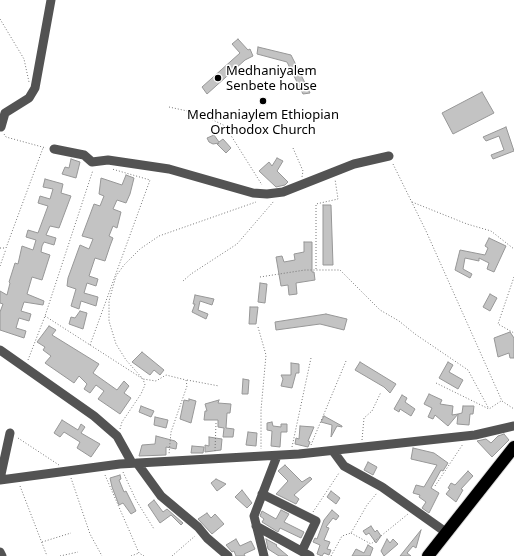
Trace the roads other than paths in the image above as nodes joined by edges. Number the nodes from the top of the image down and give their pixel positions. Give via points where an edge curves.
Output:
1 (51, 0) edge
2 (1, 127) edge
3 (54, 149) road end
4 (389, 156) road end
5 (0, 350) edge
6 (514, 426) edge
7 (10, 433) road end
8 (514, 447) edge
9 (333, 451) junction
10 (277, 456) junction
11 (514, 459) edge
12 (135, 463) junction
13 (0, 479) edge
14 (262, 494) junction
15 (256, 526) junction
16 (447, 532) junction
17 (0, 552) edge
18 (306, 554) edge
19 (2, 556) edge
20 (228, 556) edge
21 (264, 556) edge
22 (428, 556) edge
23 (438, 556) edge

1 - 2 street via 35,88 28,98 5,114
3 - 4 street via 84,155 92,162 108,160 168,169 253,193 267,194 283,192 354,164
5 - 12 street via 94,416 117,436
6 - 9 street via 468,436
7 - 13 street
8 - 16 highway
9 - 10 street
9 - 16 street via 344,466 382,487
10 - 12 street
10 - 14 street
11 - 23 highway
12 - 13 street
12 - 20 street via 161,496
14 - 15 street via 254,516
14 - 18 street via 316,521
15 - 18 street
15 - 21 street
16 - 22 highway
17 - 19 street

